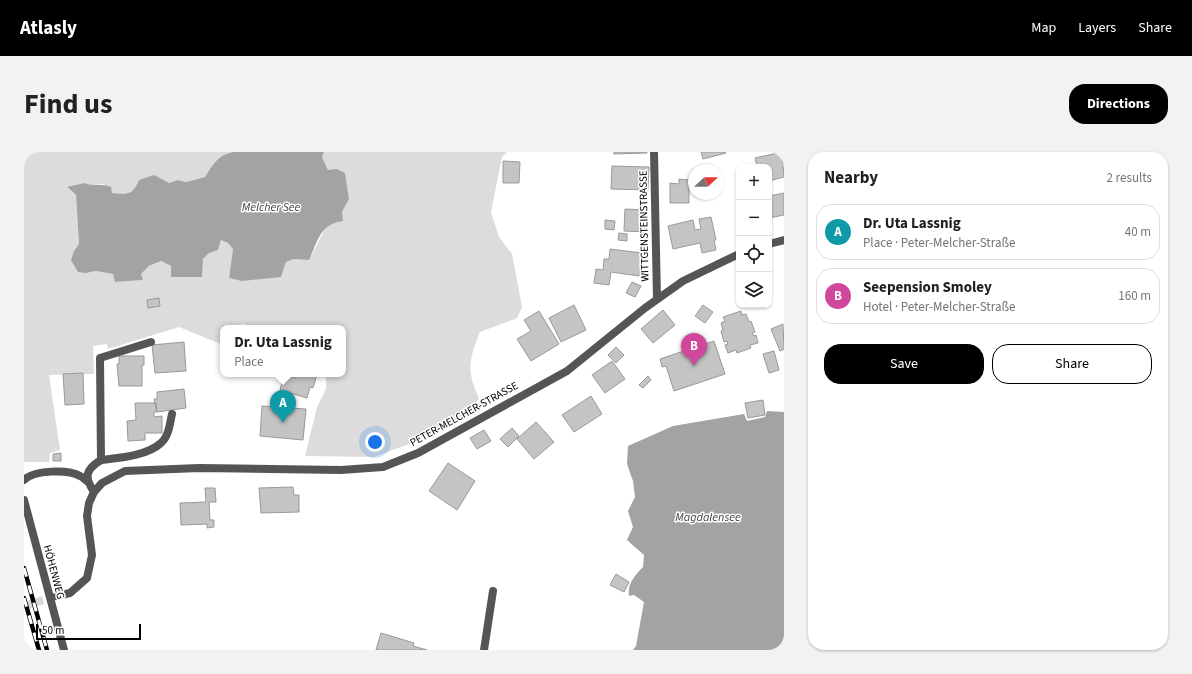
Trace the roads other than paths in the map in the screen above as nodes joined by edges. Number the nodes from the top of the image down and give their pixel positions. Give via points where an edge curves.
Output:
1 (654, 152) edge
2 (784, 240) edge
3 (772, 243) edge
4 (736, 255) edge
5 (658, 299) junction
6 (151, 342) dead end
7 (172, 414) dead end
8 (100, 460) junction
9 (24, 480) edge
10 (88, 482) junction
11 (94, 492) junction
12 (24, 500) edge
13 (493, 591) dead end
14 (57, 596) tunnel mouth
15 (64, 650) edge
16 (484, 650) edge

1 - 5 street, WITTGENSTEINSTRASSE
2 - 3 street
4 - 5 street, PETER-MELCHER-STRASSE via 683,281
5 - 11 street, PETER-MELCHER-STRASSE via 567,371 418,453 383,467 341,470 132,470 102,483
6 - 8 street via 100,358
7 - 8 street via 168,432 161,443 129,456
8 - 10 street via 92,465 87,474
9 - 10 street via 37,473 70,472 82,476
10 - 11 street
11 - 14 street via 87,516 92,555 87,578 70,593
12 - 15 street, HÖHENWEG
13 - 16 street

